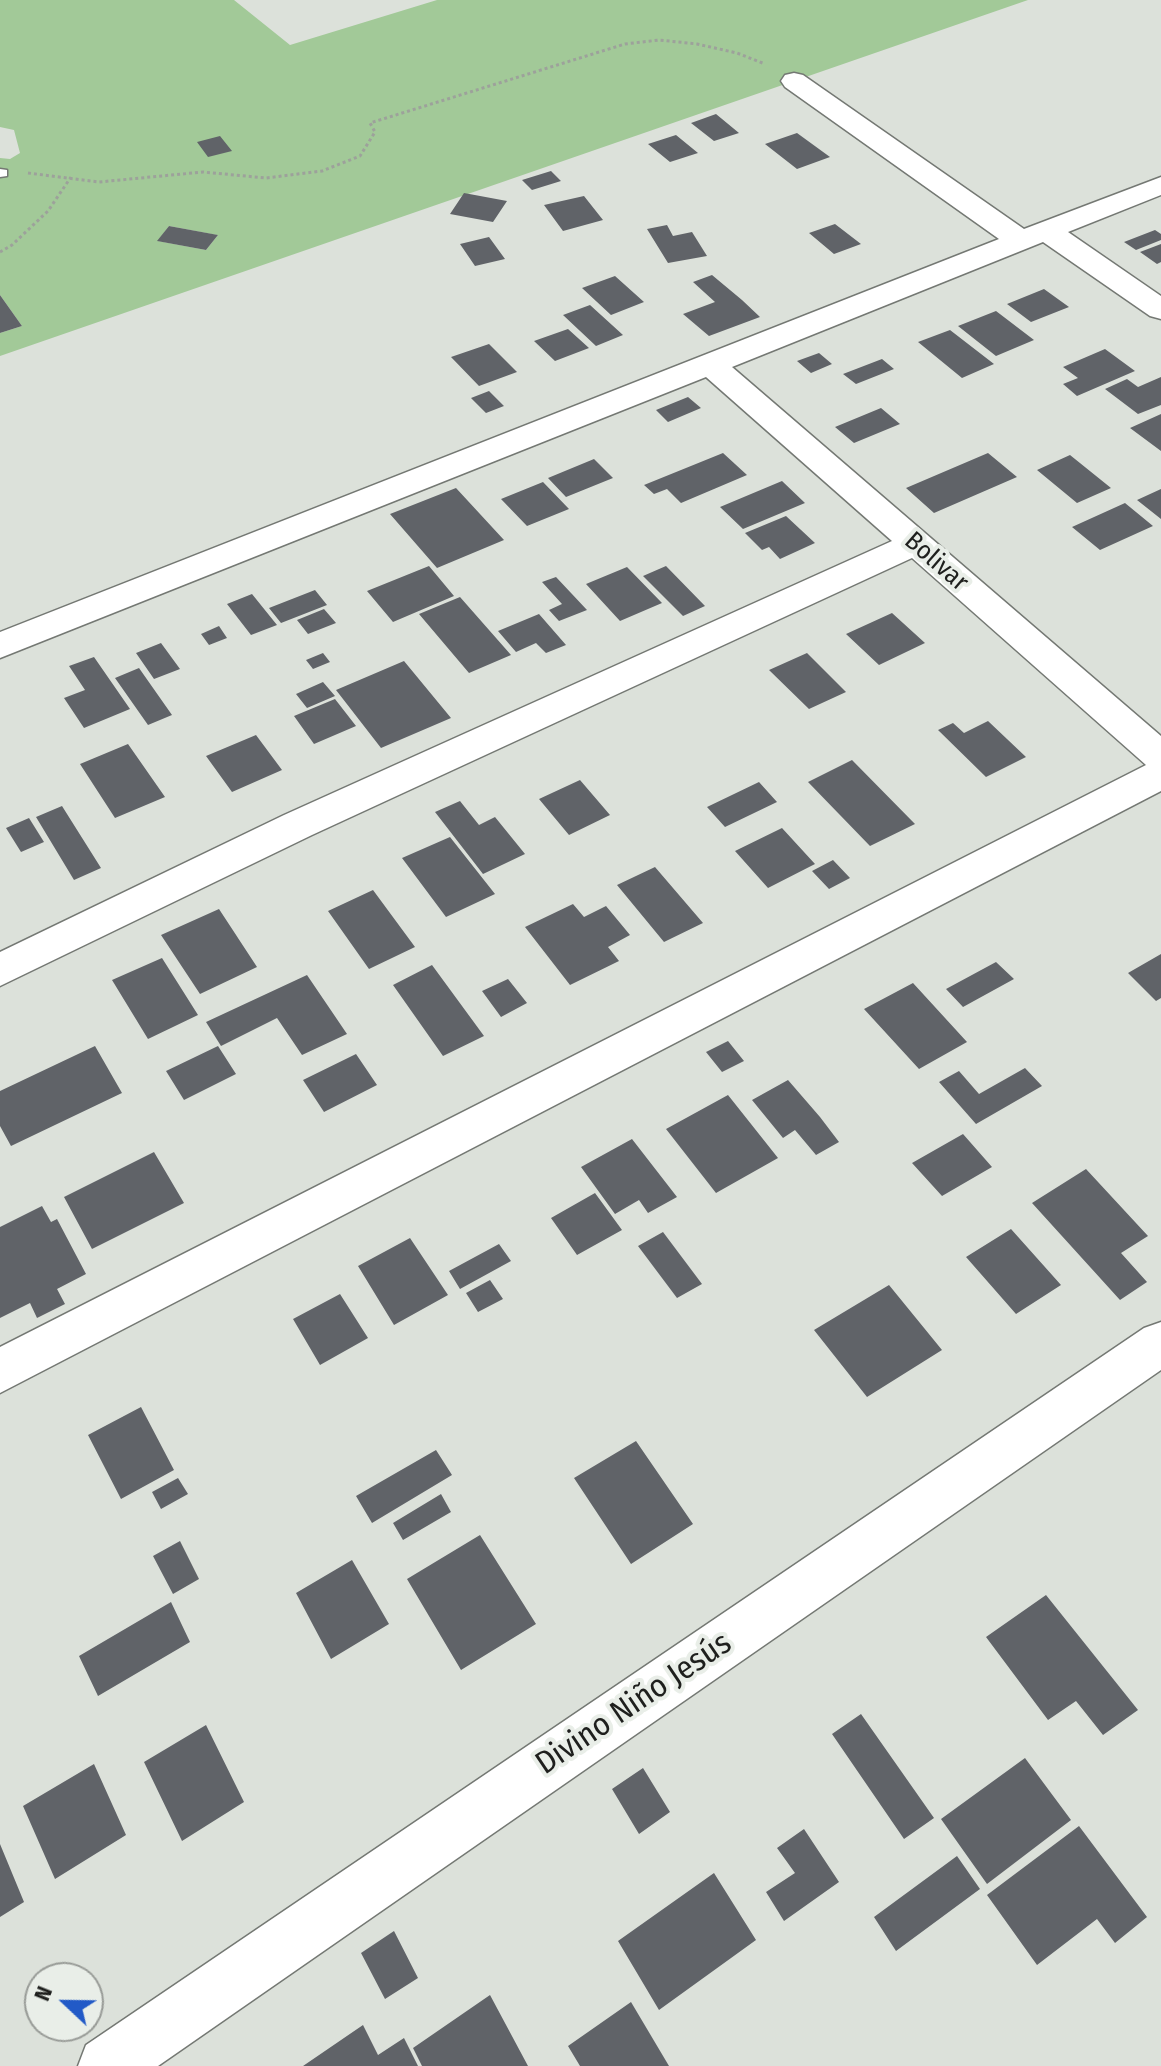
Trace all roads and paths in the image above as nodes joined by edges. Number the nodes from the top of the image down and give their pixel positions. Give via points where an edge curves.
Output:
1 (794, 81) joint
2 (1, 173) edge
3 (71, 177) junction
4 (1161, 185) edge
5 (1035, 237) junction
6 (0, 252) edge
7 (1161, 310) edge
8 (712, 366) junction
9 (914, 544) junction
10 (0, 646) edge
11 (1161, 757) edge
12 (1161, 774) edge
13 (0, 970) edge
14 (1161, 1343) edge
15 (0, 1371) edge
16 (107, 2066) edge

1 - 3 path via 737,53 697,44 625,44 370,123 375,132 360,156 322,171 266,178 203,172 99,182
1 - 5 street
2 - 3 path
3 - 6 path via 48,211
4 - 5 street
5 - 7 street
5 - 8 street
8 - 9 street, Bolivar
8 - 10 street
9 - 11 street, Bolivar
9 - 13 street via 298,825
12 - 15 street
14 - 16 street, Divino Niño Jesús

